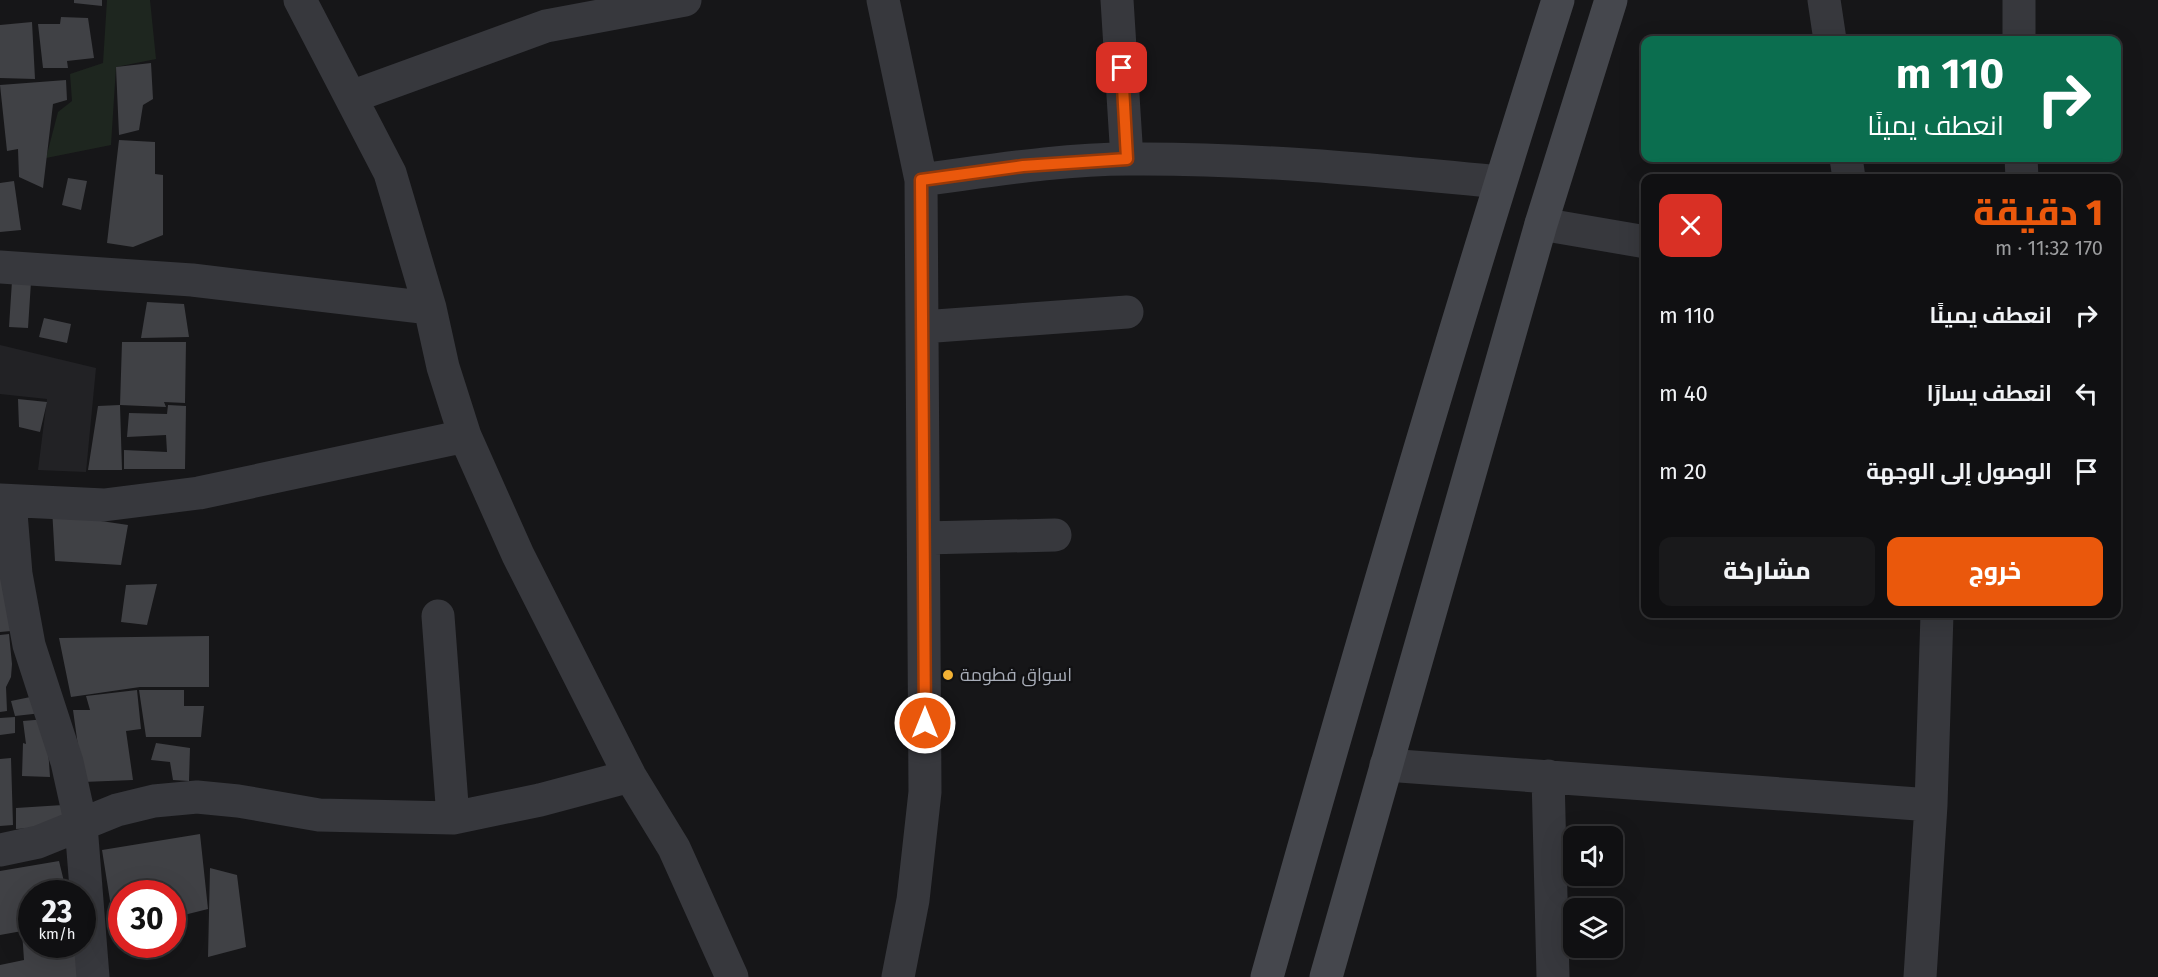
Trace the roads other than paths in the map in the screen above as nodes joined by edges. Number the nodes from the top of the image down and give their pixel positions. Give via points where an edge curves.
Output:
1 (300, 0) edge
2 (685, 0) edge
3 (883, 0) edge
4 (1117, 0) edge
5 (1558, 0) edge
6 (1611, 0) edge
7 (1824, 0) edge
8 (2019, 0) edge
9 (1829, 36) edge
10 (2019, 36) edge
11 (351, 97) junction
12 (1127, 159) junction
13 (921, 180) junction
14 (1500, 182) junction
15 (1541, 224) junction
16 (1641, 241) edge
17 (0, 267) edge
18 (430, 308) junction
19 (1126, 312) dead end
20 (922, 327) junction
21 (1446, 363) junction
22 (1497, 376) junction
23 (465, 436) junction
24 (5, 501) edge
25 (1055, 535) dead end
26 (924, 538) junction
27 (438, 616) dead end
28 (1937, 618) edge
29 (1386, 765) junction
30 (630, 776) junction
31 (1548, 776) junction
32 (1931, 805) junction
33 (453, 818) junction
34 (81, 825) junction
35 (0, 850) edge
36 (93, 977) edge
37 (732, 977) edge
38 (898, 977) edge
39 (1267, 977) edge
40 (1326, 977) edge
41 (1553, 977) edge
42 (1920, 977) edge

1 - 11 street
2 - 11 street via 546,26
3 - 13 street
4 - 12 street
5 - 14 street
6 - 15 street
7 - 9 street
8 - 10 street
11 - 18 street via 390,173
12 - 13 street via 1023,166
12 - 14 street via 1324,165
13 - 20 street
14 - 21 street
15 - 16 street
15 - 22 street
17 - 18 street via 192,280
18 - 23 street via 443,367
19 - 20 street
20 - 26 street
21 - 22 street
21 - 39 street
22 - 29 street
23 - 24 street via 199,493 104,505
23 - 30 street via 518,555
24 - 34 street via 29,645 68,762
25 - 26 street
26 - 38 street via 925,792 913,900
27 - 33 street
28 - 32 street
29 - 31 street
29 - 40 street
30 - 33 street via 540,801
30 - 37 street via 674,848
31 - 32 street
31 - 41 street
32 - 42 street
33 - 34 street via 319,815 198,797 145,803
34 - 35 street via 39,842
34 - 36 street

